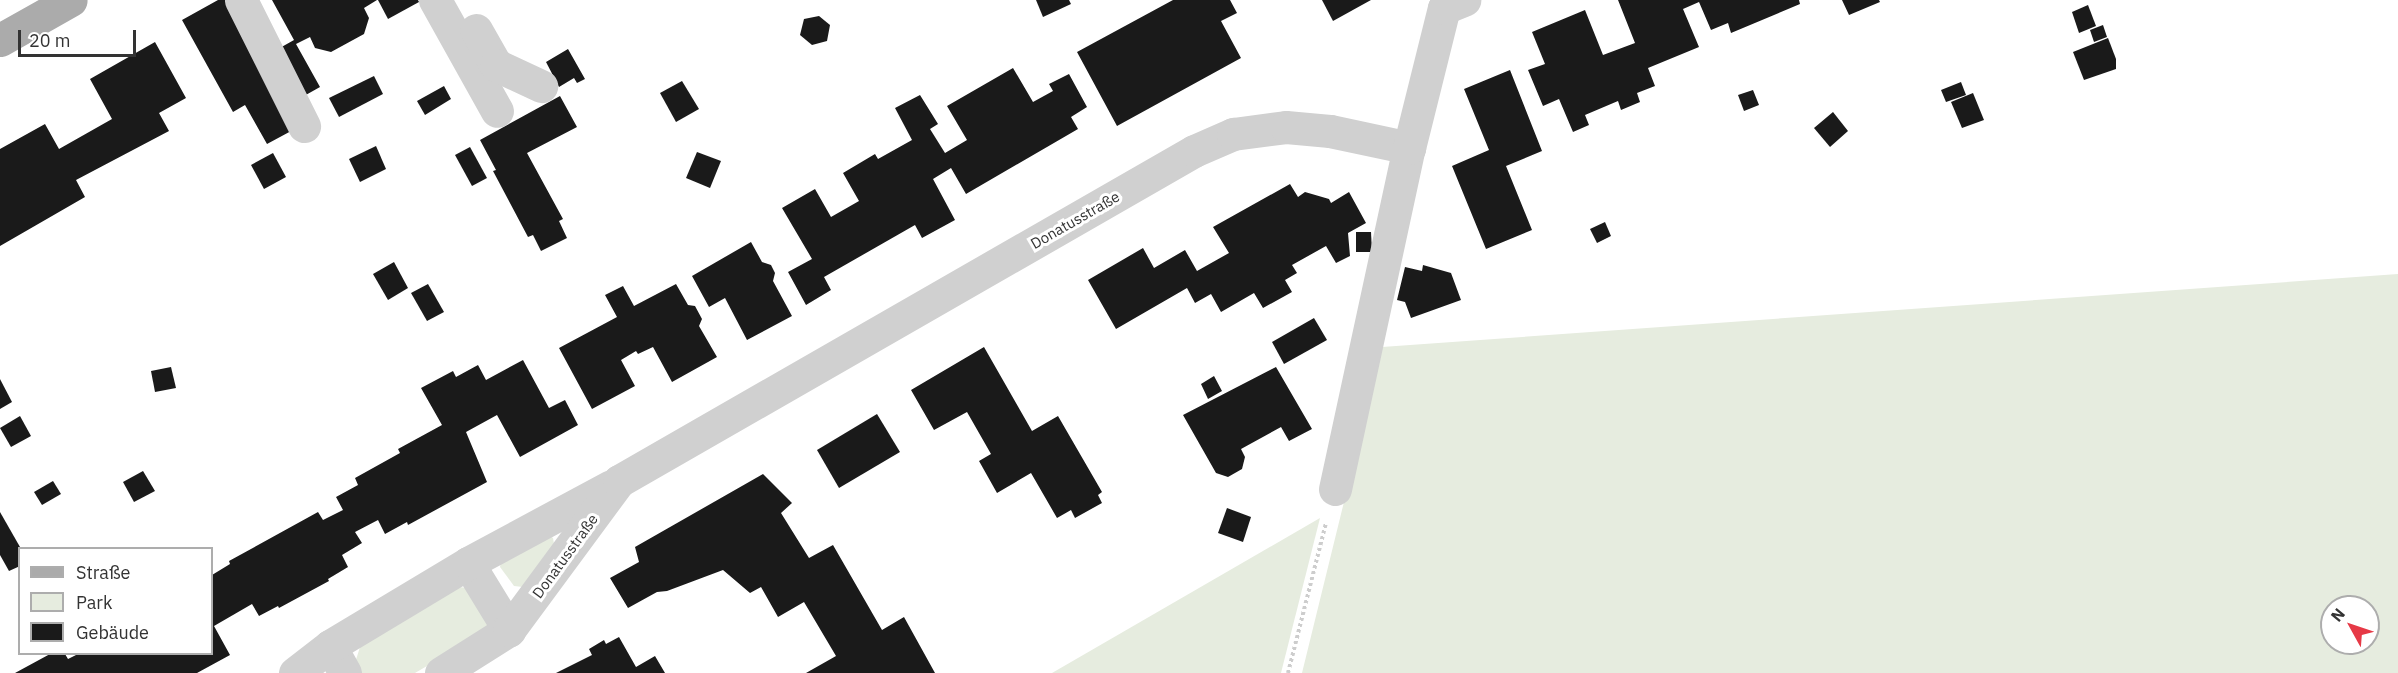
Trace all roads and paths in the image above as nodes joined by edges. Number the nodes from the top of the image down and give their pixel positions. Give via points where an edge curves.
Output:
1 (71, 0) edge
2 (241, 0) edge
3 (435, 0) edge
4 (458, 0) edge
5 (1450, 3) edge
6 (0, 40) edge
7 (541, 86) dead end
8 (497, 111) dead end
9 (304, 126) dead end
10 (1409, 148) junction
11 (620, 481) junction
12 (1335, 489) joint
13 (468, 563) junction
14 (509, 630) junction
15 (337, 659) edge
16 (295, 673) edge
17 (441, 673) edge
18 (1288, 673) edge

1 - 6 main road
2 - 9 street
3 - 8 street
4 - 7 street via 496,66
5 - 10 street
10 - 11 street, Donatusstraße via 1330,131 1286,127 1219,139
10 - 12 street
11 - 13 street, Donatusstraße
11 - 14 street, Donatusstraße
12 - 18 path
13 - 14 street
13 - 15 street, Donatusstraße
14 - 17 street, Donatusstraße
15 - 16 street, Donatusstraße

